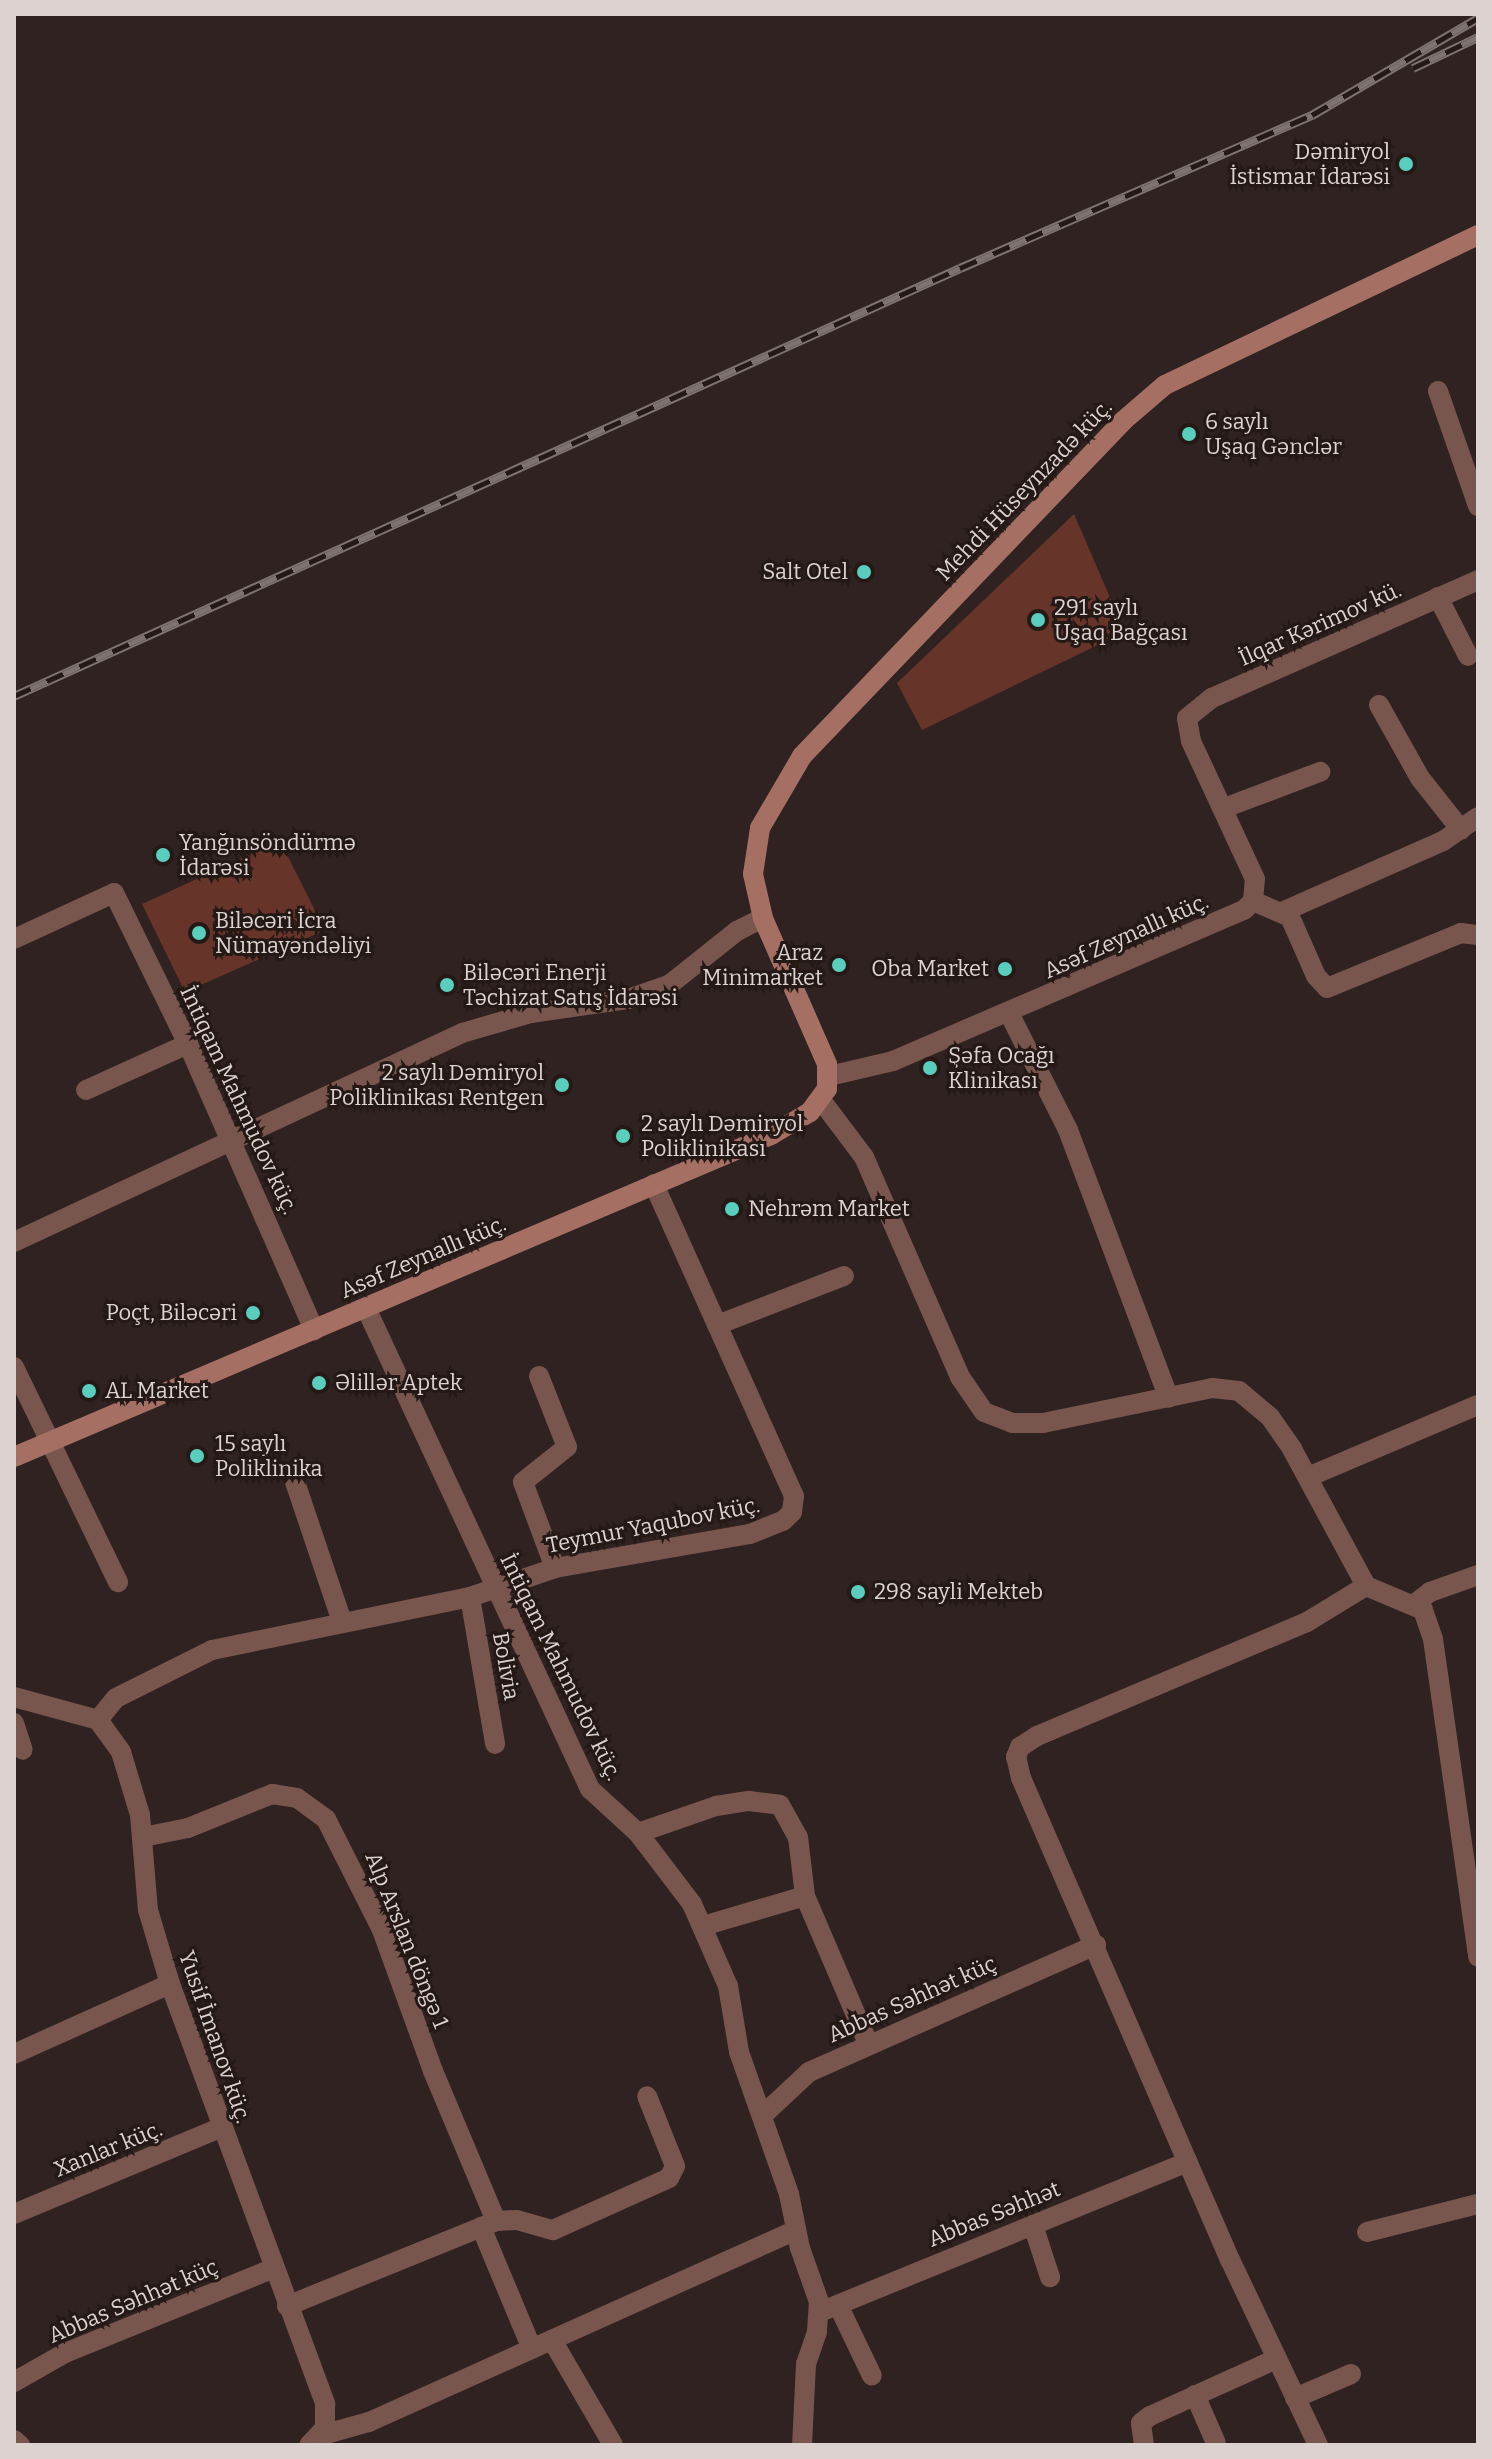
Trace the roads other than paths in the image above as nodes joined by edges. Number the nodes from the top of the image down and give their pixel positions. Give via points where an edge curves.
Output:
1 (1478, 235) edge
2 (1438, 391) dead end
3 (1478, 506) edge
4 (1478, 580) edge
5 (1438, 597) junction
6 (1468, 656) dead end
7 (1379, 705) dead end
8 (1320, 772) dead end
9 (1224, 808) junction
10 (1470, 823) edge
11 (1253, 901) junction
12 (1282, 912) junction
13 (763, 918) junction
14 (1478, 935) edge
15 (14, 939) edge
16 (1009, 1013) junction
17 (188, 1044) junction
18 (829, 1076) junction
19 (86, 1090) dead end
20 (821, 1100) junction
21 (231, 1140) junction
22 (654, 1184) junction
23 (14, 1242) edge
24 (844, 1276) dead end
25 (366, 1308) junction
26 (717, 1325) junction
27 (314, 1330) junction
28 (14, 1367) edge
29 (539, 1376) dead end
30 (1169, 1398) junction
31 (1478, 1405) edge
32 (50, 1442) junction
33 (14, 1457) edge
34 (1308, 1477) junction
35 (294, 1479) dead end
36 (555, 1568) junction
37 (1478, 1575) edge
38 (118, 1582) dead end
39 (1366, 1586) junction
40 (496, 1587) junction
41 (470, 1597) junction
42 (1416, 1603) junction
43 (341, 1619) junction
44 (14, 1697) edge
45 (98, 1720) junction
46 (14, 1723) edge
47 (495, 1744) dead end
48 (23, 1750) dead end
49 (638, 1833) junction
50 (143, 1837) junction
51 (805, 1896) junction
52 (703, 1926) junction
53 (1096, 1945) junction
54 (1478, 1957) edge
55 (170, 1984) junction
56 (868, 2043) junction
57 (14, 2054) edge
58 (647, 2096) dead end
59 (762, 2116) junction
60 (220, 2128) junction
61 (1188, 2162) junction
62 (1478, 2204) edge
63 (14, 2214) edge
64 (489, 2224) junction
65 (1033, 2225) junction
66 (796, 2230) junction
67 (1367, 2232) dead end
68 (272, 2269) junction
69 (1050, 2277) dead end
70 (287, 2306) junction
71 (829, 2309) junction
72 (552, 2340) junction
73 (532, 2349) junction
74 (1276, 2359) junction
75 (1351, 2374) dead end
76 (872, 2376) dead end
77 (14, 2382) edge
78 (1195, 2395) junction
79 (1295, 2398) junction
80 (14, 2440) edge
81 (316, 2440) edge
82 (1216, 2443) edge
83 (20, 2445) edge
84 (613, 2445) edge
85 (802, 2445) edge
86 (1144, 2445) edge
87 (1318, 2445) edge

1 - 13 main road, Mehdi Hüseynzadə küç. via 1235,348 1142,402 802,756 760,828 753,874
2 - 3 street
4 - 5 street, İlqar Kərimov kü.
5 - 6 street
5 - 9 street, İlqar Kərimov kü. via 1212,698 1187,718 1191,741
7 - 10 street via 1420,778
8 - 9 street
9 - 11 street via 1255,879
10 - 12 street
11 - 12 street
11 - 16 street, Asəf Zeynallı küç. via 1228,917
12 - 14 street via 1297,928 1316,976 1327,988 1461,933
13 - 18 main road via 823,1050
13 - 21 street via 737,931 669,985 628,999 490,1022
15 - 17 street, İntiqam Mahmudov küç. via 114,893
16 - 18 street, Asəf Zeynallı küç. via 866,1071
16 - 30 street via 1068,1130
17 - 19 street
17 - 21 street, İntiqam Mahmudov küç.
18 - 20 main road
20 - 22 main road, Asəf Zeynallı küç. via 771,1135
20 - 30 street via 864,1157 960,1377 984,1412 1012,1423 1043,1423
21 - 23 street
21 - 27 street, İntiqam Mahmudov küç.
22 - 25 main road, Asəf Zeynallı küç.
22 - 26 street, Teymur Yaqubov küç.
24 - 26 street
25 - 27 main road, Asəf Zeynallı küç.
25 - 40 street, İntiqam Mahmudov küç.
26 - 36 street, Teymur Yaqubov küç. via 788,1480 792,1512 750,1534
27 - 32 main road, Asəf Zeynallı küç.
28 - 32 street
29 - 36 street via 567,1447 523,1482
30 - 34 street via 1212,1388 1239,1391 1270,1417
31 - 34 street
32 - 33 main road, Asəf Zeynallı küç.
32 - 38 street
34 - 39 street
35 - 43 street
36 - 40 street, Teymur Yaqubov küç.
37 - 42 street via 1430,1592
39 - 42 street
39 - 53 street via 1316,1617 1020,1747 1016,1757 1021,1778
40 - 41 street, Teymur Yaqubov küç.
40 - 49 street, İntiqam Mahmudov küç. via 590,1789
41 - 43 street, Teymur Yaqubov küç.
41 - 47 street, Bolivia
42 - 54 street via 1433,1639
43 - 45 street, Teymur Yaqubov küç. via 187,1660 116,1698
44 - 45 street
45 - 50 street, Yusif İmanov küç. via 121,1752
46 - 48 street
49 - 51 street via 716,1806 749,1801 780,1805 798,1837
49 - 52 street, İntiqam Mahmudov küç.
50 - 55 street, Yusif İmanov küç. via 148,1910
50 - 64 street, Alp Arslan döngə 1 via 188,1828 272,1794 297,1798 326,1819 382,1930
51 - 52 street
51 - 56 street
52 - 59 street, İntiqam Mahmudov küç. via 728,1986 739,2052
53 - 56 street, Abbas Səhhət küç
53 - 61 street
55 - 57 street
55 - 60 street, Yusif İmanov küç.
56 - 59 street, Abbas Səhhət küç via 809,2072
58 - 64 street via 675,2166 669,2178 553,2230 517,2220
59 - 66 street, İntiqam Mahmudov küç.
60 - 63 street, Xanlar küç.
60 - 68 street, Yusif İmanov küç.
61 - 65 street, Abbas Səhhət
61 - 74 street
62 - 67 street
64 - 70 street
64 - 73 street, Alp Arslan döngə 1
65 - 69 street
65 - 71 street, Abbas Səhhət
66 - 71 street, İntiqam Mahmudov küç.
66 - 72 street
68 - 70 street, Yusif İmanov küç.
68 - 77 street, Abbas Səhhət küç via 65,2353
70 - 81 street, Yusif İmanov küç. via 325,2404
71 - 76 street, İntiqam Mahmudov küç.
71 - 85 street via 806,2364
72 - 73 street
72 - 84 street
73 - 81 street
74 - 78 street
74 - 79 street
75 - 79 street
78 - 82 street
78 - 86 street via 1141,2423
79 - 87 street
80 - 83 street

